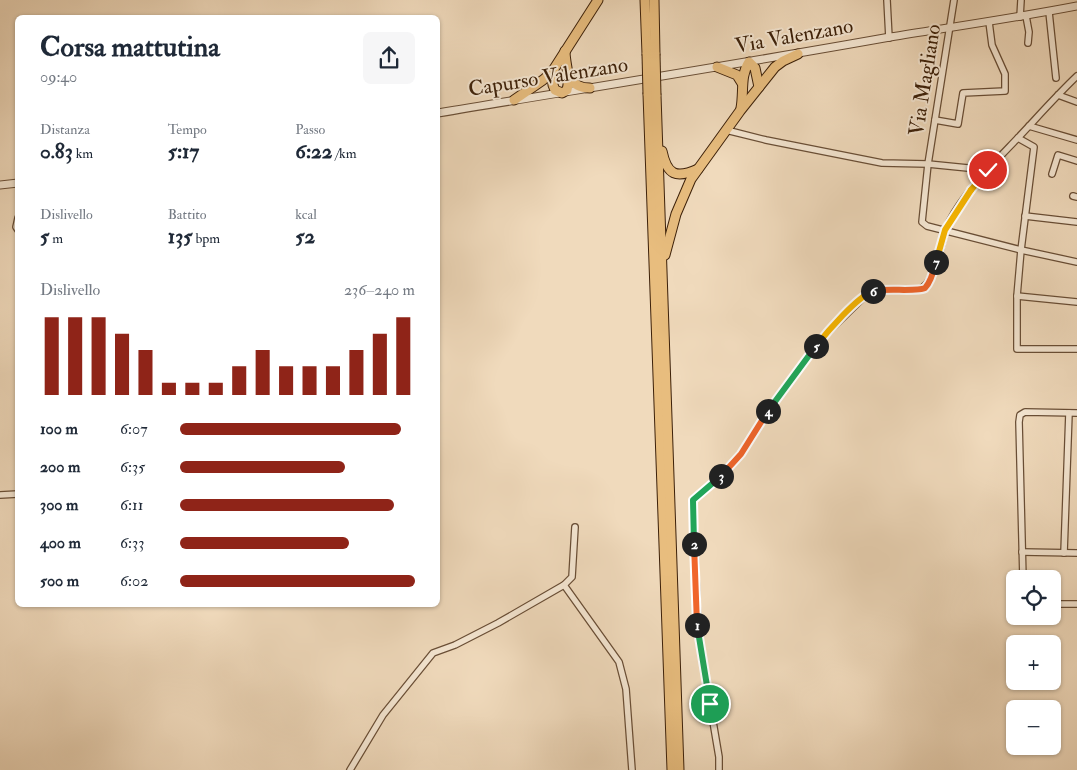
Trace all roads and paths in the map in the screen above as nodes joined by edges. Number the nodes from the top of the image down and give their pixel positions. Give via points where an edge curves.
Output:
1 (598, 0) edge
2 (643, 0) edge
3 (654, 0) edge
4 (888, 0) edge
5 (954, 0) edge
6 (1021, 0) edge
7 (1077, 6) edge
8 (1048, 12) junction
9 (1023, 16) junction
10 (989, 22) junction
11 (950, 27) junction
12 (889, 38) junction
13 (1028, 43) dead end
14 (565, 51) junction
15 (650, 51) junction
16 (798, 54) junction
17 (749, 62) junction
18 (717, 67) junction
19 (552, 72) junction
20 (664, 76) joint
21 (1077, 76) edge
22 (569, 77) junction
23 (1056, 78) dead end
24 (742, 83) junction
25 (590, 88) junction
26 (759, 88) junction
27 (562, 93) junction
28 (652, 95) junction
29 (1058, 95) junction
30 (514, 100) junction
31 (1077, 102) edge
32 (740, 111) junction
33 (440, 113) edge
34 (657, 114) junction
35 (935, 120) junction
36 (1029, 126) junction
37 (726, 130) junction
38 (1018, 138) junction
39 (1077, 140) edge
40 (1077, 161) edge
41 (928, 164) junction
42 (699, 169) junction
43 (988, 170) junction
44 (1052, 174) dead end
45 (15, 182) edge
46 (0, 185) edge
47 (1025, 216) junction
48 (1077, 222) edge
49 (945, 230) junction
50 (1021, 250) junction
51 (1077, 262) edge
52 (662, 267) junction
53 (1017, 296) junction
54 (1077, 302) edge
55 (1077, 349) edge
56 (1069, 413) junction
57 (1077, 413) edge
58 (15, 494) edge
59 (0, 495) edge
60 (575, 527) dead end
61 (1022, 552) junction
62 (1064, 553) junction
63 (1077, 553) edge
64 (1023, 570) edge
65 (564, 585) junction
66 (1061, 604) edge
67 (1077, 604) edge
68 (350, 770) edge
69 (632, 770) edge
70 (672, 770) edge
71 (679, 770) edge
72 (719, 770) edge

1 - 14 highway
2 - 15 highway via 645,37
3 - 15 highway
4 - 12 street
5 - 11 street, Via Magliano
6 - 9 street
7 - 8 street, Via Valenzano
8 - 9 street, Via Valenzano
8 - 23 street
9 - 10 street, Via Valenzano
9 - 13 street via 1029,32
10 - 11 street, Via Valenzano
10 - 35 street via 992,45 1005,74 1005,91 963,94 958,124
11 - 12 street, Via Valenzano
11 - 35 street, Via Magliano
12 - 16 street, Via Valenzano
14 - 19 highway
14 - 22 highway
15 - 28 highway, bridge
16 - 17 street, Via Valenzano
16 - 26 highway via 775,67
17 - 18 street, Via Valenzano
17 - 24 highway
17 - 26 highway via 755,68
18 - 20 street, Via Valenzano
18 - 24 highway via 737,75
19 - 27 highway via 555,90
19 - 30 highway
20 - 25 street, Capurso Valenzano
21 - 29 street
22 - 25 highway via 581,88
22 - 27 highway via 567,90
24 - 32 highway via 744,92
25 - 27 street, Capurso Valenzano
26 - 32 highway
27 - 30 street, Capurso Valenzano
28 - 34 highway
28 - 70 highway
29 - 31 street
29 - 36 street
30 - 33 street, Capurso Valenzano
32 - 37 highway
34 - 42 highway via 667,167 679,174
34 - 52 highway
35 - 41 street, Via Magliano
36 - 38 street
36 - 39 street
37 - 41 street via 882,163
37 - 42 highway
38 - 43 street
38 - 47 street via 1034,147
40 - 44 street via 1058,155
41 - 43 street
41 - 49 street, Via Magliano via 922,222
42 - 52 highway via 676,214
43 - 49 street via 967,195
45 - 46 street
47 - 48 street
47 - 50 street
49 - 50 street
49 - 72 street via 933,273 925,288 882,290 865,296 822,338 741,454 693,500 698,633
50 - 51 street
50 - 53 street
52 - 71 highway
53 - 54 street
53 - 55 street via 1017,349
56 - 57 street
56 - 61 street via 1025,412 1020,415
56 - 62 street
58 - 59 street
60 - 65 street via 572,577
61 - 62 street
61 - 64 street
62 - 63 street
65 - 68 street via 498,623 433,653 383,715
65 - 69 street via 619,662 626,689
66 - 67 street

